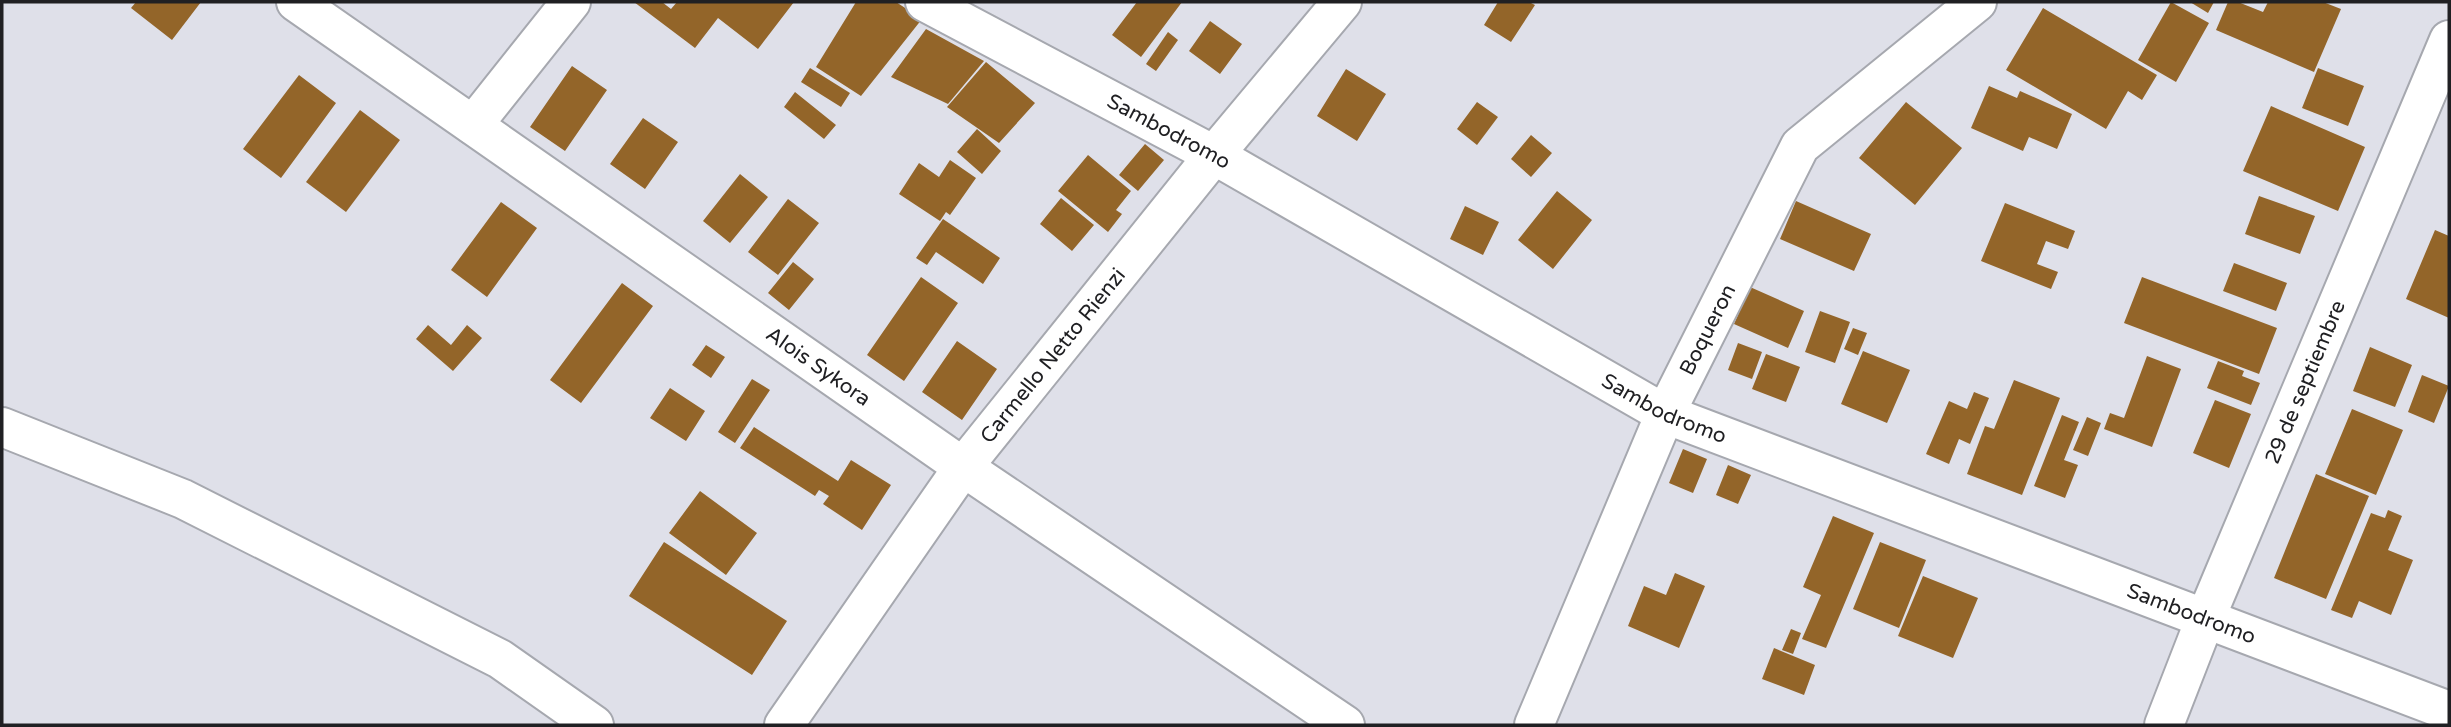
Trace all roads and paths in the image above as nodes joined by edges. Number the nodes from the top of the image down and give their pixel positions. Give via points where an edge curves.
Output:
1 (296, 2) edge
2 (571, 2) edge
3 (925, 2) edge
4 (1342, 2) edge
5 (1977, 2) edge
6 (2449, 40) edge
7 (473, 125) junction
8 (1214, 155) junction
9 (1664, 414) junction
10 (2, 427) edge
11 (963, 467) junction
12 (2206, 617) junction
13 (2449, 711) edge
14 (594, 725) edge
15 (784, 725) edge
16 (1345, 725) edge
17 (1534, 725) edge
18 (2164, 725) edge

1 - 7 street, Alois Sykora
2 - 7 street
3 - 8 street, Sambodromo
4 - 8 street, Carmello Netto Rienzi
5 - 9 street, Boqueron via 1800,146
6 - 12 street, 29 de septiembre
7 - 11 street, Alois Sykora
8 - 9 street, Sambodromo
8 - 11 street, Carmello Netto Rienzi
9 - 12 street, Sambodromo
9 - 17 street, Boqueron
10 - 14 street via 183,499 500,659
11 - 15 street, Carmello Netto Rienzi
11 - 16 street, Alois Sykora
12 - 13 street, Sambodromo
12 - 18 street, 29 de septiembre

